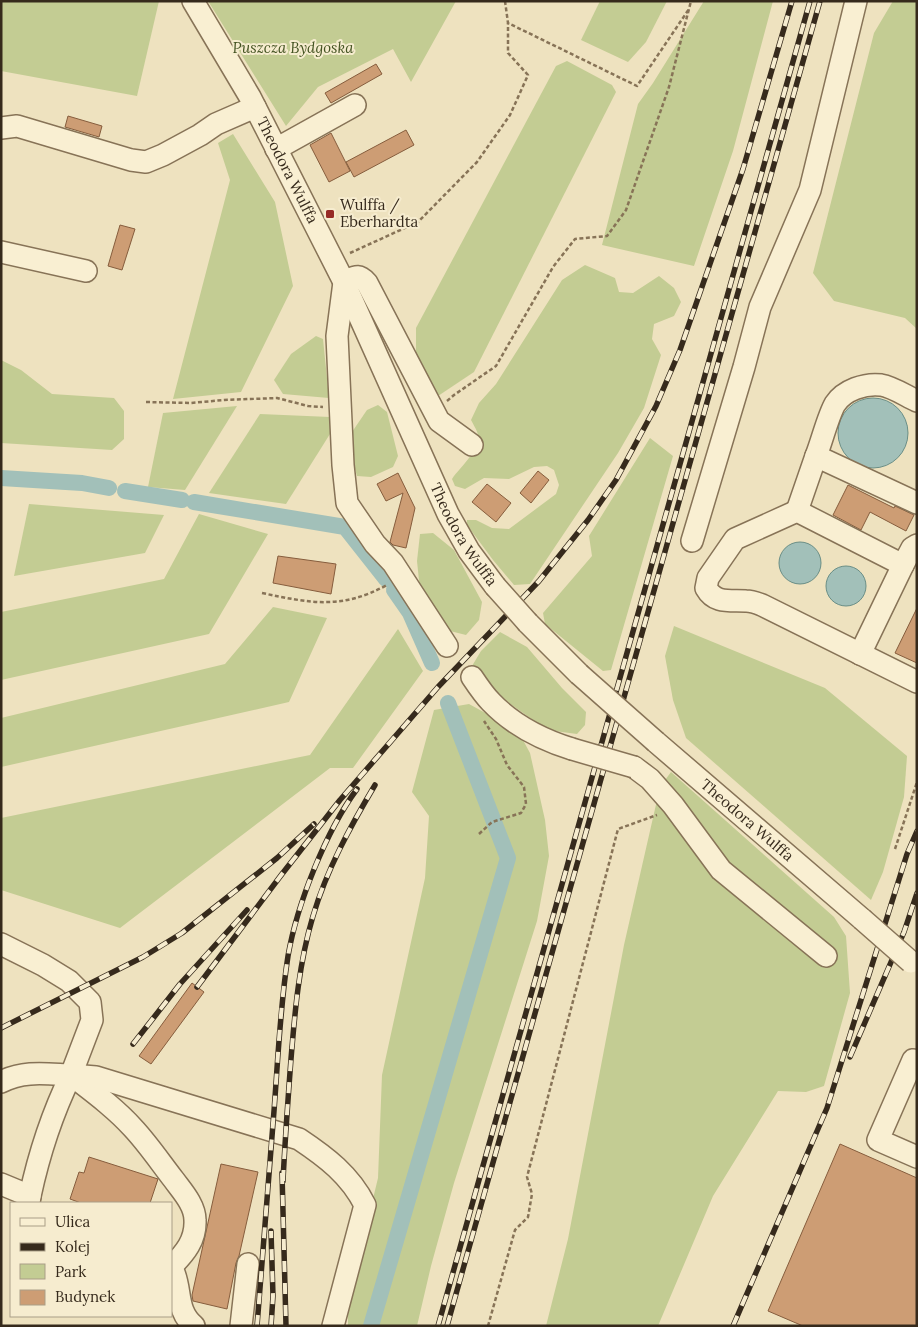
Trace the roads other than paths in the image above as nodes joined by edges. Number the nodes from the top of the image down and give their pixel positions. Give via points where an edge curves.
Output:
1 (194, 1) edge
2 (856, 1) edge
3 (355, 105) dead end
4 (255, 107) junction
5 (1, 128) edge
6 (276, 148) junction
7 (1, 252) edge
8 (86, 271) dead end
9 (339, 274) junction
10 (917, 402) edge
11 (472, 445) dead end
12 (816, 456) junction
13 (917, 502) edge
14 (797, 511) junction
15 (692, 541) dead end
16 (917, 545) edge
17 (903, 565) junction
18 (447, 646) dead end
19 (860, 654) junction
20 (917, 682) edge
21 (477, 685) road end
22 (1, 944) edge
23 (826, 956) dead end
24 (914, 964) edge
25 (917, 1063) edge
26 (71, 1075) junction
27 (1, 1082) edge
28 (917, 1157) edge
29 (1, 1184) edge
30 (29, 1200) edge
31 (248, 1264) dead end
32 (172, 1266) edge
33 (194, 1326) edge
34 (241, 1326) edge
35 (333, 1326) edge

1 - 4 street, Theodora Wulffa
2 - 15 street via 810,190 760,307
3 - 6 street
4 - 5 street via 146,162 17,126
4 - 6 street, Theodora Wulffa
6 - 9 street, Theodora Wulffa
7 - 8 street
9 - 11 street via 361,277 367,283 440,421
9 - 18 street via 337,336 347,503 375,544 393,562
9 - 24 street, Theodora Wulffa, bridge via 448,514 494,586 578,674
10 - 12 street via 882,385 852,390 835,404
12 - 13 street
12 - 14 street
14 - 17 street
14 - 19 street via 735,539 708,578 706,588 710,595 722,600 762,605
16 - 17 street
17 - 19 street
19 - 20 street
21 - 23 street, bridge via 490,702 532,733 557,744 634,767 673,806 721,870
22 - 26 street via 69,981 90,1002 92,1020
25 - 28 street via 913,1060 878,1140
26 - 27 street via 21,1074
26 - 30 street via 50,1123
26 - 32 street via 132,1126 191,1206 196,1219 192,1240
26 - 35 street via 96,1077 286,1134 328,1158 346,1176 365,1205
29 - 30 street
31 - 34 street
32 - 33 street via 178,1280 180,1307

